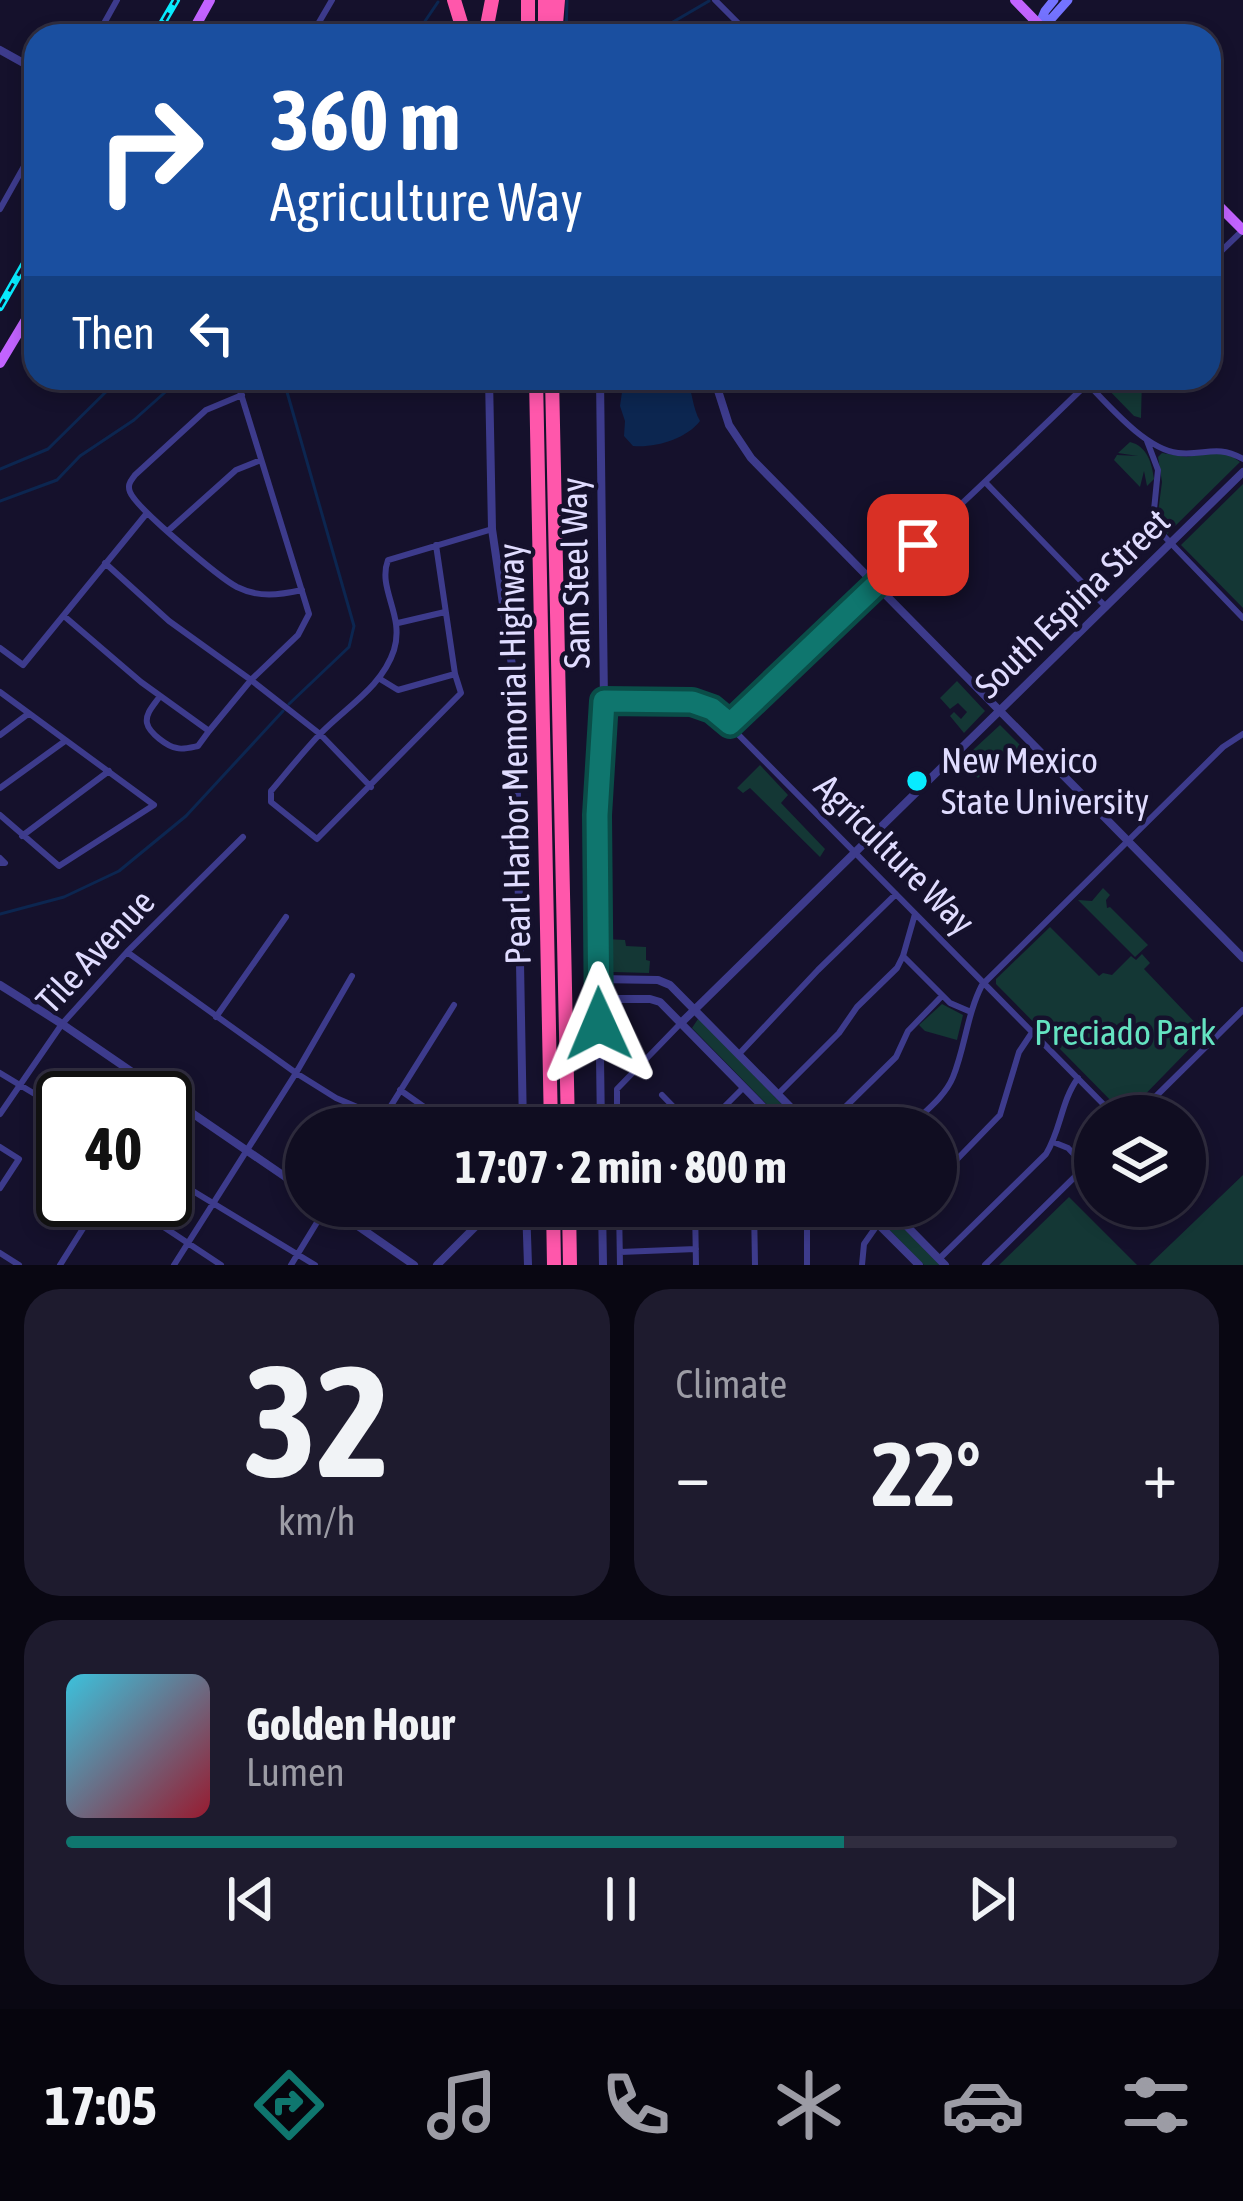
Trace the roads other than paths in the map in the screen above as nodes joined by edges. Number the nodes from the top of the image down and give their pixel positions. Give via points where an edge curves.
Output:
1 (715, 0) edge
2 (1015, 0) edge
3 (1068, 0) edge
4 (739, 24) edge
5 (1038, 24) edge
6 (1041, 24) edge
7 (24, 166) edge
8 (0, 208) edge
9 (1221, 208) edge
10 (1243, 230) edge
11 (1221, 251) edge
12 (24, 323) edge
13 (0, 363) edge
14 (240, 390) edge
15 (489, 390) edge
16 (533, 390) edge
17 (553, 390) edge
18 (600, 390) edge
19 (718, 390) edge
20 (1077, 390) edge
21 (1097, 390) edge
22 (242, 395) junction
23 (1147, 441) junction
24 (1243, 459) edge
25 (261, 460) junction
26 (1243, 472) edge
27 (985, 482) junction
28 (147, 513) junction
29 (492, 529) junction
30 (169, 530) junction
31 (1170, 544) junction
32 (436, 545) junction
33 (105, 563) junction
34 (874, 584) junction
35 (302, 590) junction
36 (1106, 607) junction
37 (445, 612) junction
38 (64, 616) junction
39 (1243, 618) edge
40 (398, 623) junction
41 (0, 648) edge
42 (455, 674) junction
43 (380, 679) junction
44 (251, 680) junction
45 (0, 692) edge
46 (160, 696) junction
47 (604, 701) junction
48 (999, 712) junction
49 (28, 714) junction
50 (730, 724) junction
51 (209, 731) junction
52 (320, 734) junction
53 (1243, 734) edge
54 (0, 735) edge
55 (65, 741) junction
56 (109, 771) junction
57 (370, 787) junction
58 (0, 788) edge
59 (0, 815) edge
60 (22, 836) junction
61 (243, 836) dead end
62 (1128, 841) junction
63 (855, 853) junction
64 (896, 894) junction
65 (915, 914) junction
66 (286, 917) dead end
67 (932, 930) junction
68 (908, 938) junction
69 (127, 952) junction
70 (904, 956) junction
71 (1243, 958) edge
72 (352, 976) dead end
73 (598, 980) junction
74 (984, 982) junction
75 (0, 985) edge
76 (942, 995) junction
77 (598, 999) junction
78 (454, 1005) dead end
79 (695, 1010) junction
80 (1243, 1010) edge
81 (971, 1012) junction
82 (216, 1017) junction
83 (681, 1023) junction
84 (62, 1024) junction
85 (1033, 1031) junction
86 (738, 1054) junction
87 (129, 1071) edge
88 (0, 1073) edge
89 (296, 1073) junction
90 (1078, 1078) junction
91 (20, 1085) junction
92 (745, 1088) junction
93 (400, 1090) junction
94 (778, 1094) junction
95 (36, 1095) edge
96 (662, 1095) dead end
97 (1095, 1095) edge
98 (1157, 1095) edge
99 (357, 1107) edge
100 (390, 1107) edge
101 (425, 1107) edge
102 (524, 1107) edge
103 (551, 1107) edge
104 (568, 1107) edge
105 (601, 1107) edge
106 (617, 1107) edge
107 (675, 1107) edge
108 (723, 1107) edge
109 (764, 1107) edge
110 (791, 1107) edge
111 (846, 1107) edge
112 (929, 1107) edge
113 (0, 1114) edge
114 (192, 1114) edge
115 (1054, 1142) junction
116 (0, 1147) edge
117 (247, 1150) junction
118 (1074, 1154) edge
119 (957, 1159) edge
120 (285, 1176) edge
121 (1074, 1177) edge
122 (0, 1188) edge
123 (192, 1190) edge
124 (214, 1203) junction
125 (84, 1227) edge
126 (162, 1227) edge
127 (315, 1227) edge
128 (359, 1227) edge
129 (475, 1227) edge
130 (527, 1227) edge
131 (553, 1227) edge
132 (569, 1227) edge
133 (602, 1227) edge
134 (619, 1227) edge
135 (695, 1227) edge
136 (754, 1227) edge
137 (807, 1227) edge
138 (875, 1227) edge
139 (882, 1227) edge
140 (908, 1227) edge
141 (187, 1244) junction
142 (695, 1250) junction
143 (620, 1252) junction
144 (0, 1253) edge
145 (298, 1254) junction
146 (942, 1262) edge
147 (917, 1264) edge
148 (19, 1265) edge
149 (59, 1265) edge
150 (174, 1265) edge
151 (220, 1265) edge
152 (291, 1265) edge
153 (316, 1265) edge
154 (414, 1265) edge
155 (437, 1265) edge
156 (528, 1265) edge
157 (554, 1265) edge
158 (570, 1265) edge
159 (603, 1265) edge
160 (620, 1265) edge
161 (696, 1265) edge
162 (754, 1265) edge
163 (807, 1265) edge
164 (862, 1265) edge
165 (985, 1265) edge

1 - 4 street
2 - 5 main road
3 - 6 main road
7 - 8 street
9 - 10 main road
10 - 11 street
12 - 13 main road
14 - 22 street
15 - 29 street
16 - 103 highway, Pearl Harbor Memorial Highway
17 - 104 highway, Pearl Harbor Memorial Highway
18 - 47 street, Sam Steel Way
19 - 34 street via 742,447
20 - 27 street
21 - 23 street
22 - 25 street
22 - 28 street via 206,410 130,481
23 - 24 street via 1176,453 1220,450
23 - 31 street via 1158,470 1154,510
25 - 30 street via 236,470
25 - 35 street
26 - 31 street, South Espina Street
27 - 34 street
27 - 36 street
28 - 30 street
28 - 33 street
29 - 32 street
29 - 102 street via 515,686
30 - 35 street via 235,586 273,596
31 - 36 street, South Espina Street
31 - 39 street
32 - 37 street
32 - 40 street via 388,560 383,573
33 - 38 street
33 - 44 street
34 - 48 street
34 - 50 street
35 - 44 street via 309,614 298,635
36 - 48 street, South Espina Street
37 - 40 street
37 - 42 street
38 - 41 street via 23,664
38 - 46 street
40 - 43 street
42 - 43 street via 398,690
42 - 57 street via 461,693
43 - 52 street
44 - 51 street
44 - 52 street
45 - 49 street
46 - 51 street
46 - 51 street via 147,723 170,746 198,746
47 - 50 street, Agriculture Way via 692,702
47 - 73 street, Sam Steel Way
48 - 62 street
48 - 63 street, South Espina Street
49 - 54 street
49 - 55 street
50 - 63 street, Agriculture Way
52 - 57 street
52 - 57 street via 271,790 271,802 317,839
53 - 62 street
55 - 56 street
55 - 58 street
56 - 60 street
56 - 60 street via 154,806 59,866
59 - 60 street
61 - 69 street, Tile Avenue
62 - 71 street
62 - 74 street
63 - 64 street, Agriculture Way
63 - 79 street, South Espina Street
64 - 65 street, Agriculture Way
64 - 86 street
65 - 67 street, Agriculture Way
65 - 68 street
66 - 82 street
67 - 68 street
67 - 74 street, Agriculture Way
68 - 70 street
69 - 82 street
69 - 84 street, Tile Avenue
70 - 76 street
70 - 94 street
72 - 89 street
73 - 77 street, Sam Steel Way
73 - 79 street via 662,982
74 - 81 street
74 - 85 street, Agriculture Way
75 - 84 street
76 - 81 street
76 - 111 street via 908,1031 896,1058
77 - 83 street via 655,1000
77 - 105 street, Sam Steel Way
78 - 93 street
79 - 83 street, South Espina Street
79 - 86 street
80 - 98 street
81 - 112 street via 953,1077
82 - 89 street
83 - 92 street
83 - 106 street via 617,1089
84 - 87 street
84 - 91 street, Tile Avenue
85 - 90 street, Agriculture Way
85 - 119 street via 1000,1115
86 - 94 street
88 - 91 street
89 - 99 street
89 - 117 street
90 - 97 street, Agriculture Way
90 - 115 street
91 - 95 street
91 - 113 street, Tile Avenue
92 - 108 street
92 - 109 street
93 - 100 street
93 - 101 street
94 - 110 street
96 - 107 street
114 - 117 street
115 - 118 street
115 - 146 street
116 - 122 street via 19,1159
117 - 120 street
117 - 124 street
121 - 165 street
123 - 124 street
124 - 141 street
124 - 145 street
125 - 149 street
126 - 141 street
127 - 145 street
128 - 154 street
129 - 155 street
130 - 156 street
131 - 157 highway
132 - 158 highway
133 - 159 street
134 - 143 street
135 - 142 street
136 - 162 street
137 - 163 street
138 - 164 street
139 - 147 street
140 - 146 street
141 - 150 street
141 - 151 street
142 - 143 street
142 - 161 street
143 - 160 street
144 - 148 street
145 - 152 street
145 - 153 street

